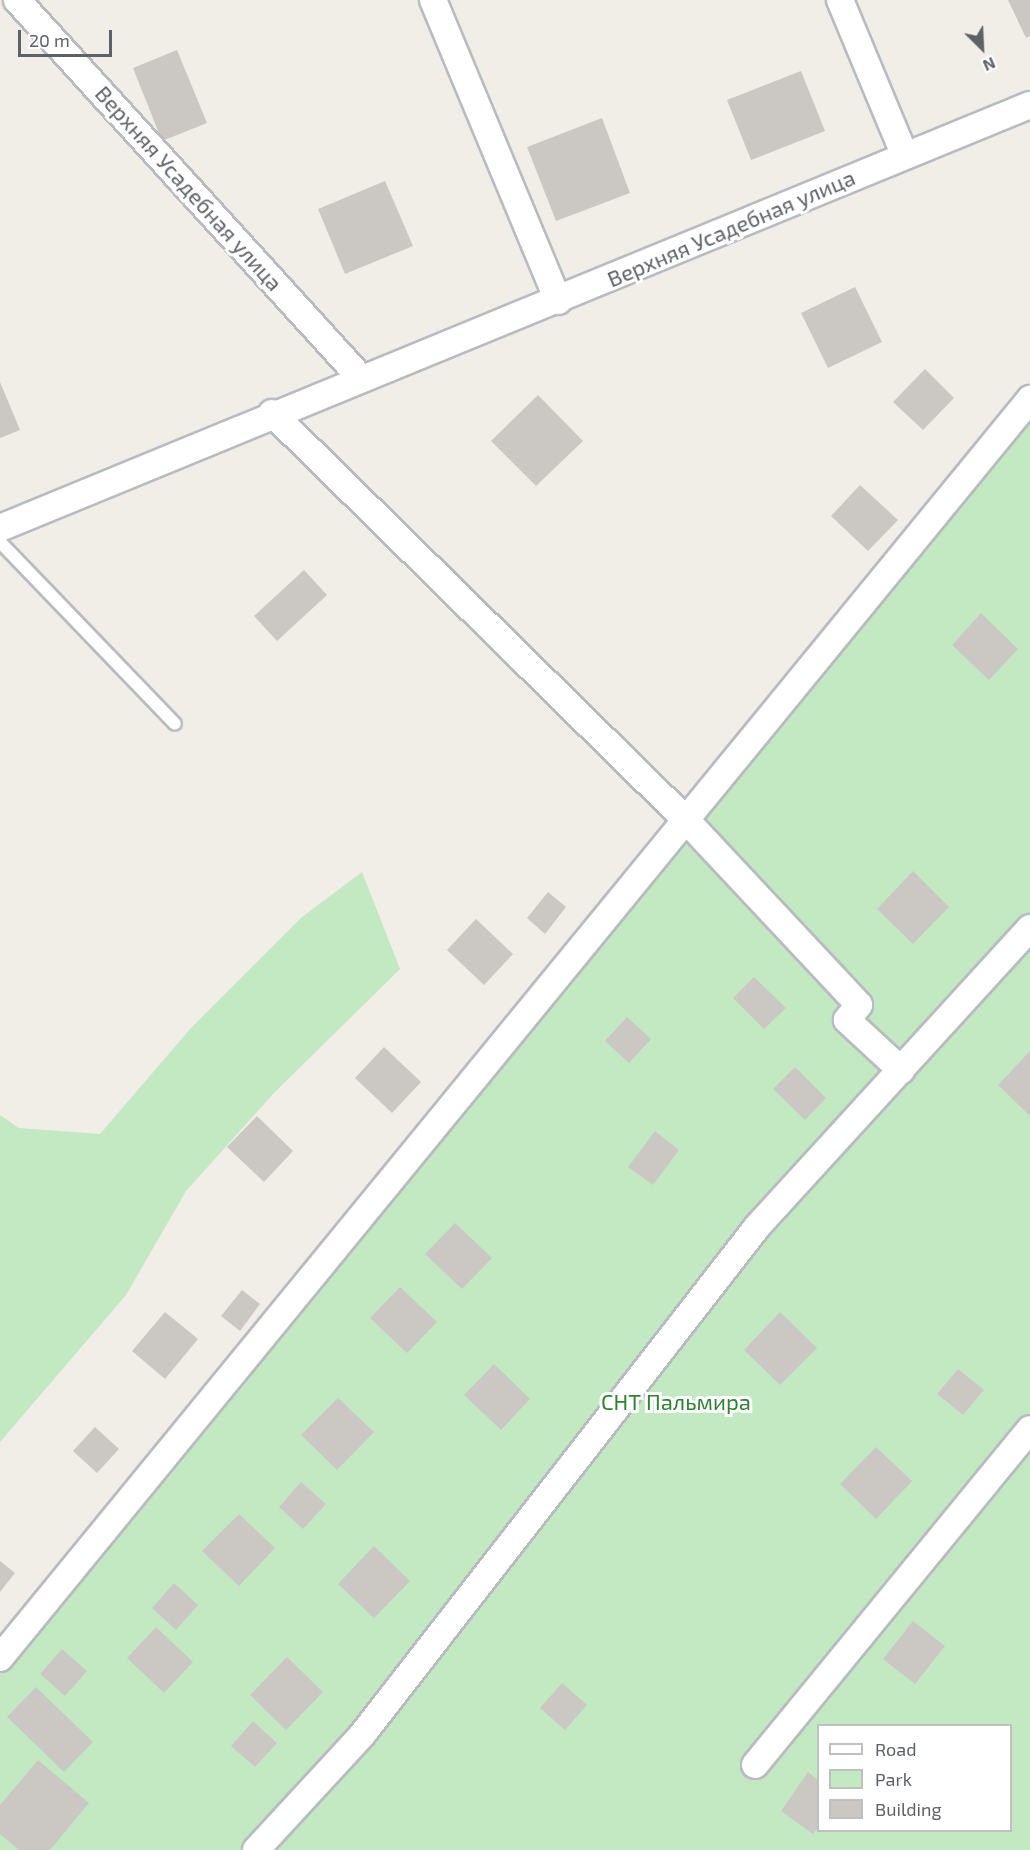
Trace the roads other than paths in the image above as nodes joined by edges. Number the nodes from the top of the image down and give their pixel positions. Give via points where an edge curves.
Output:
1 (17, 0) edge
2 (433, 0) edge
3 (840, 0) edge
4 (1030, 105) edge
5 (905, 156) junction
6 (558, 301) junction
7 (360, 377) junction
8 (1030, 399) edge
9 (272, 413) junction
10 (0, 528) edge
11 (0, 542) edge
12 (175, 724) dead end
13 (686, 819) junction
14 (1030, 928) edge
15 (901, 1070) junction
16 (1030, 1429) edge
17 (0, 1658) edge
18 (755, 1766) dead end
19 (256, 1850) edge

1 - 7 street, Верхняя Усадебная улица
2 - 6 street
3 - 5 street
4 - 5 street, Верхняя Усадебная улица
5 - 6 street, Верхняя Усадебная улица
6 - 7 street, Верхняя Усадебная улица
7 - 9 street, Верхняя Усадебная улица
8 - 13 street
9 - 10 street, Верхняя Усадебная улица
9 - 13 street
11 - 12 lane
13 - 15 street via 860,1005 847,1020
13 - 17 street
14 - 15 street
15 - 19 street via 757,1227 362,1735
16 - 18 street

